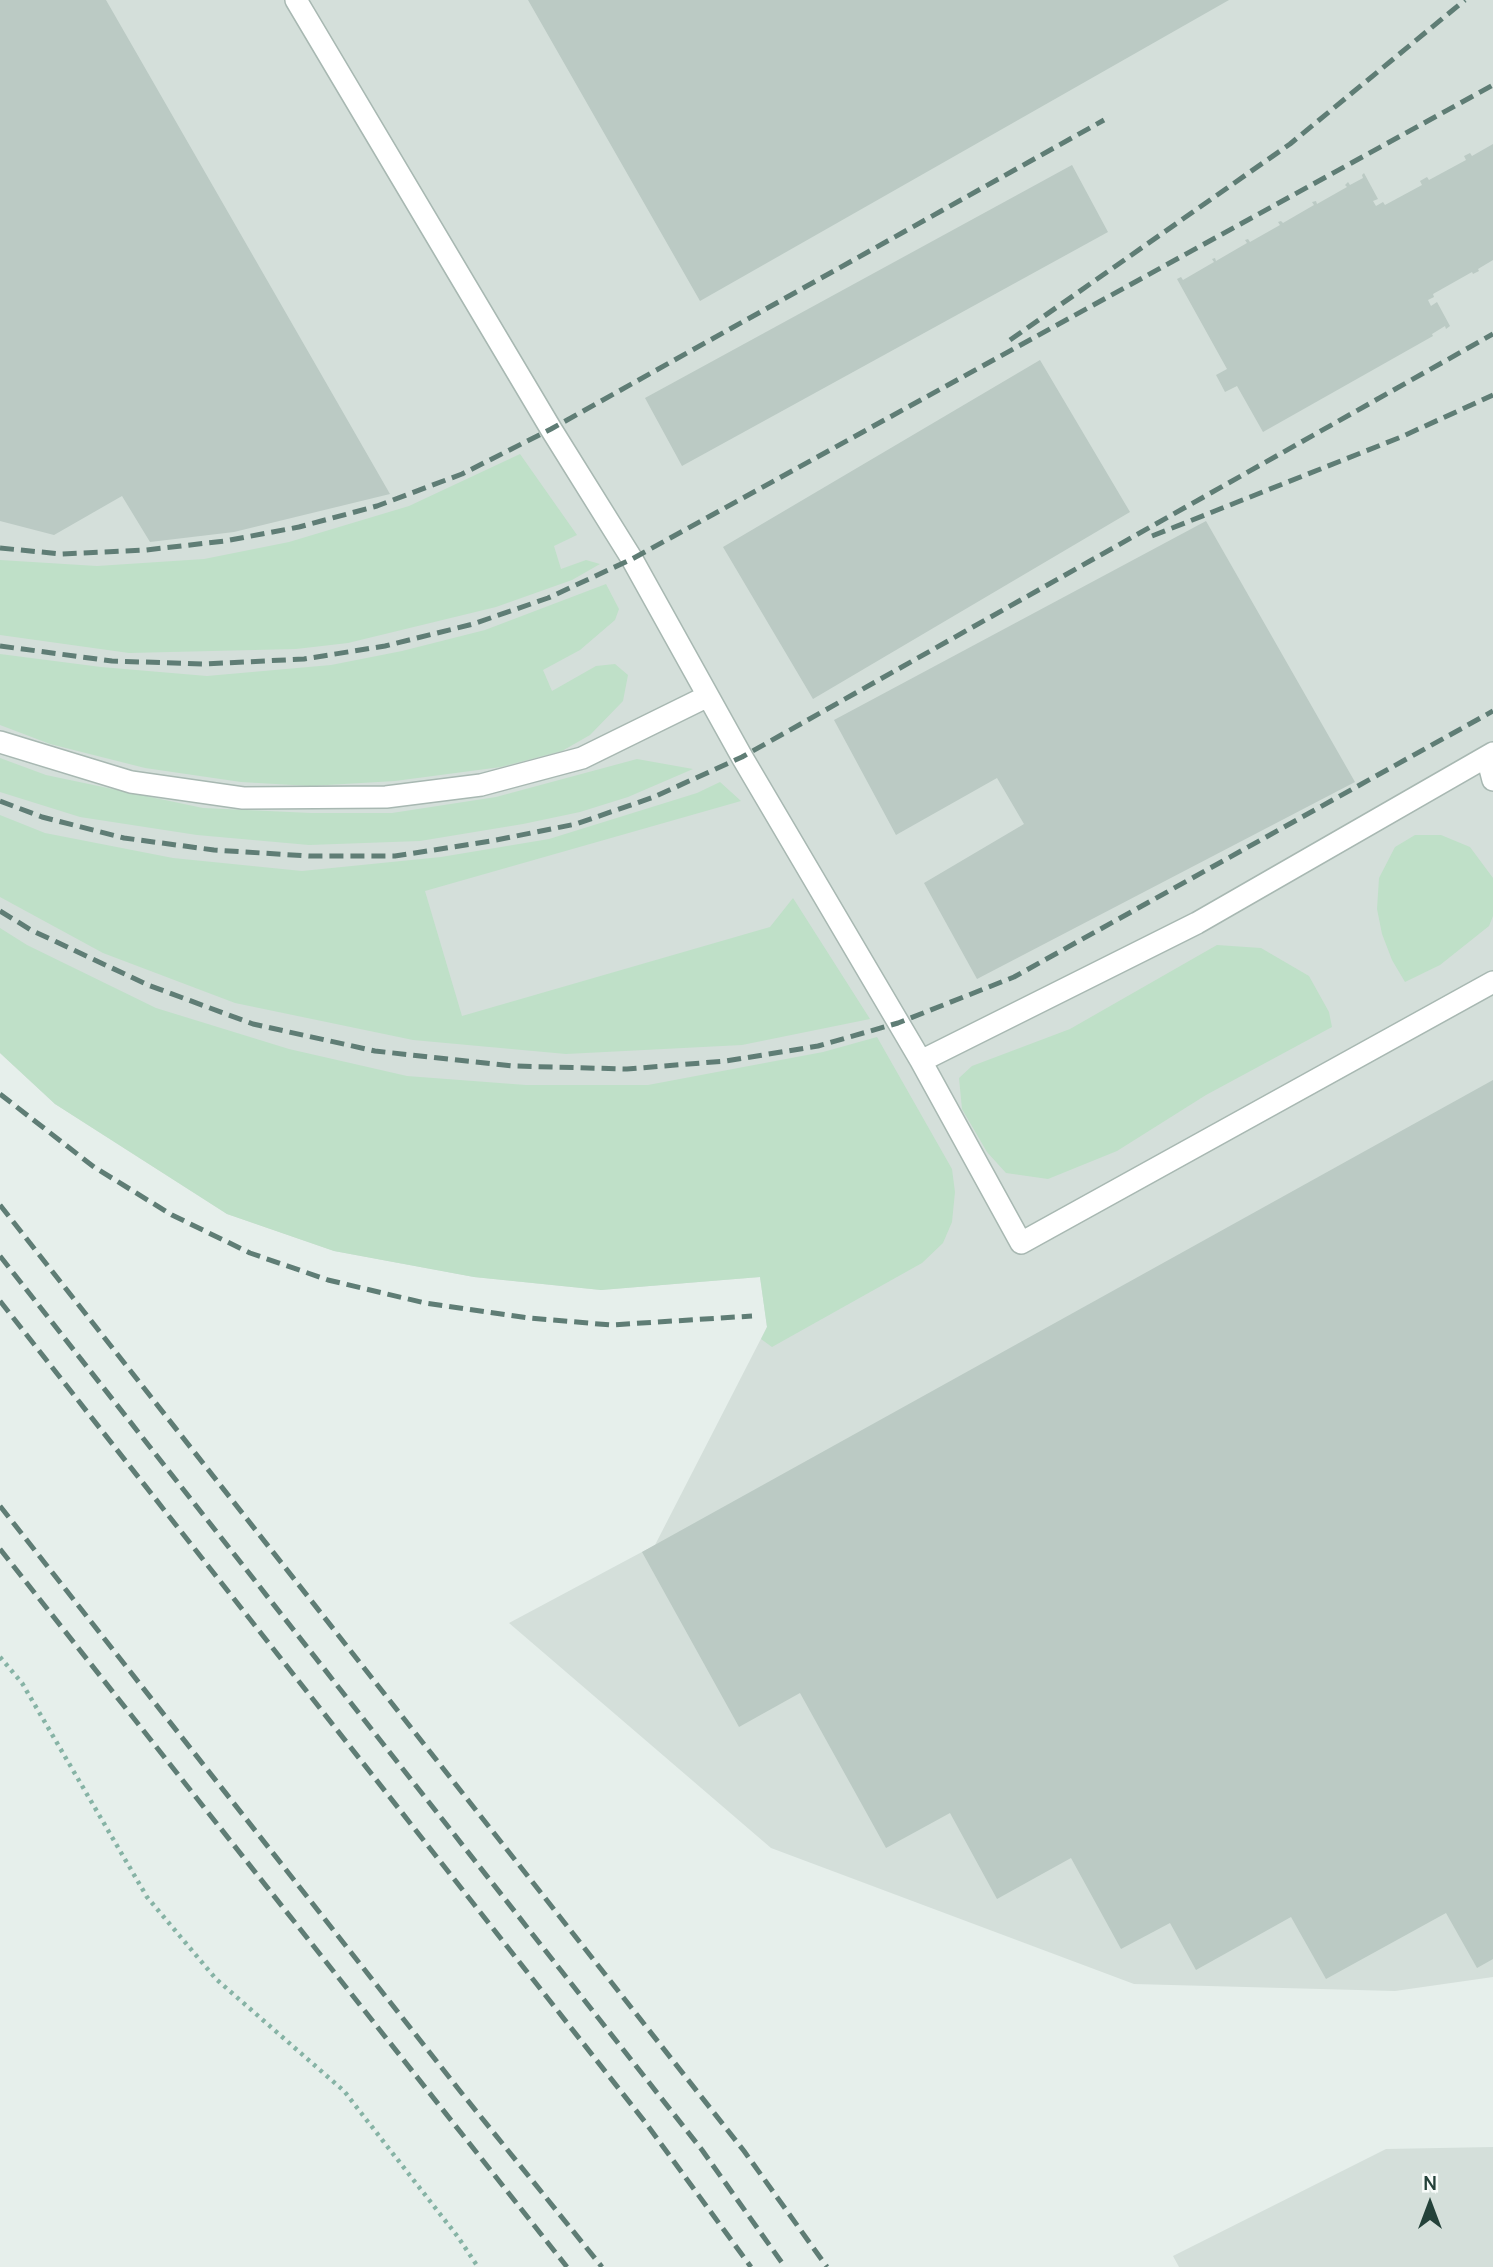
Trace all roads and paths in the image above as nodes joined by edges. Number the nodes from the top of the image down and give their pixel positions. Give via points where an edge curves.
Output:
1 (296, 0) edge
2 (708, 696) junction
3 (0, 742) edge
4 (1490, 755) edge
5 (1493, 780) edge
6 (1493, 982) edge
7 (922, 1061) junction
8 (0, 1657) edge
9 (478, 2267) edge

1 - 2 lane via 632,559
2 - 3 lane via 582,758 481,785 386,797 243,798 131,782
2 - 7 lane
4 - 5 lane
4 - 7 lane via 1197,923
6 - 7 lane via 1021,1244
8 - 9 path via 22,1683 147,1896 216,1979 344,2091

